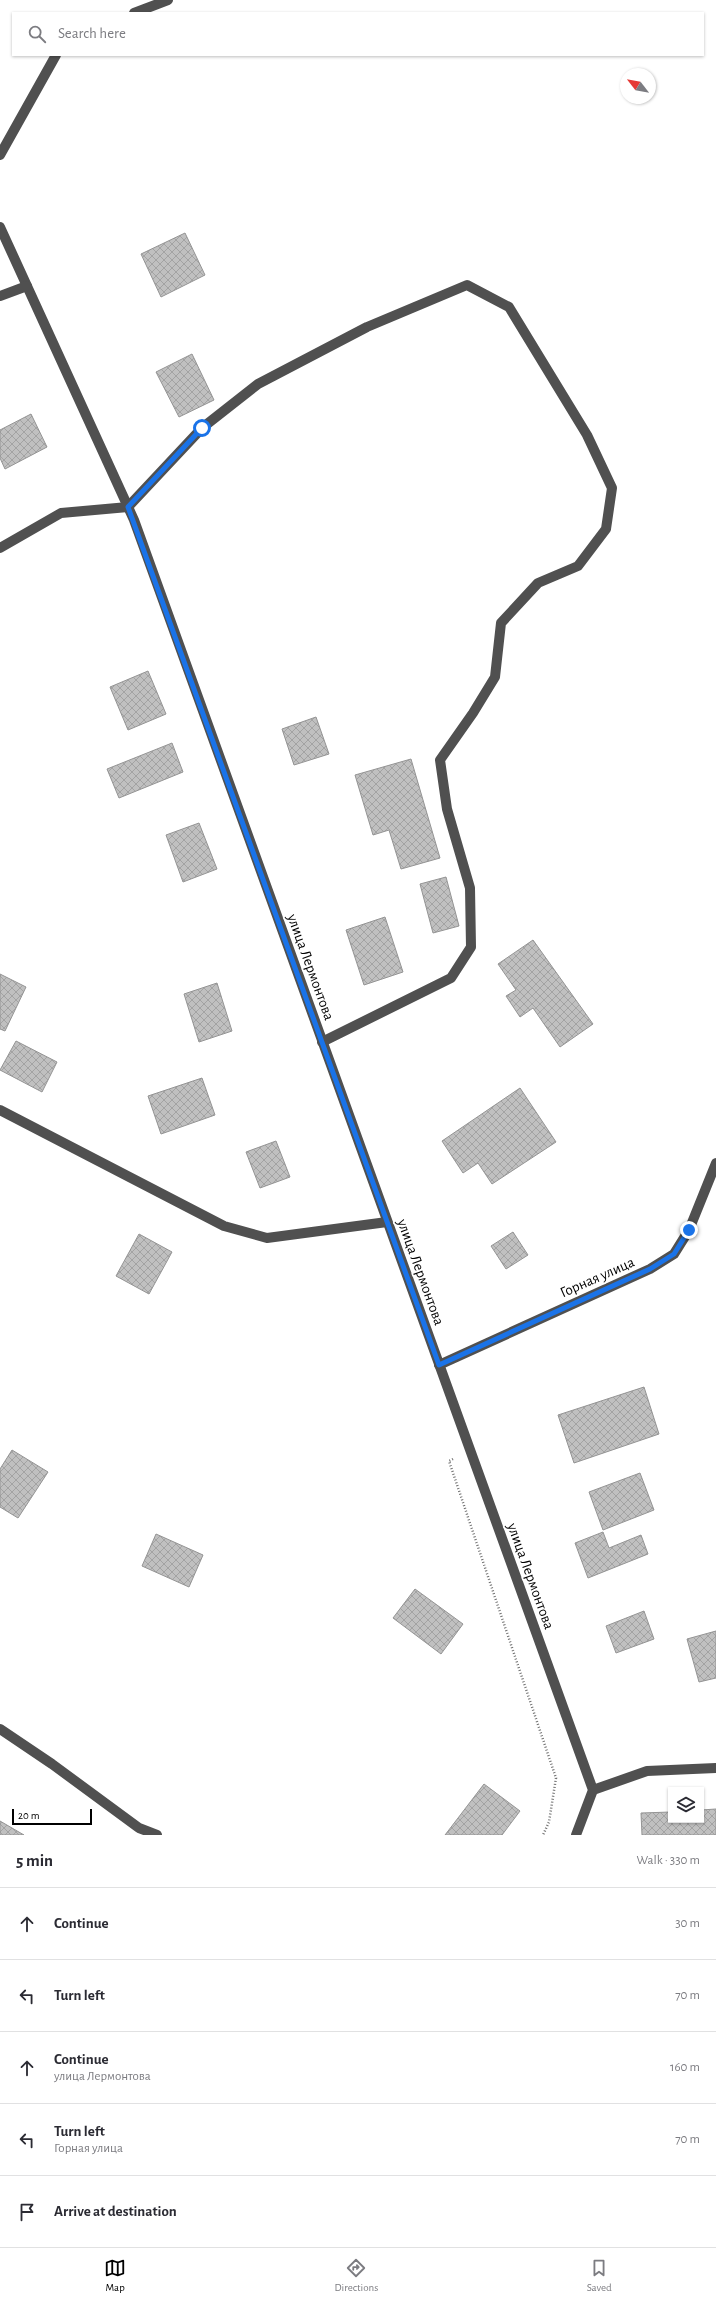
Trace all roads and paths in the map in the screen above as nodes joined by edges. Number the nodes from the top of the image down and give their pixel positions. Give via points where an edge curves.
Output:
1 (168, 0) edge
2 (137, 12) edge
3 (55, 56) edge
4 (0, 155) edge
5 (0, 227) edge
6 (0, 248) edge
7 (11, 251) junction
8 (27, 286) junction
9 (0, 296) edge
10 (128, 507) junction
11 (0, 548) edge
12 (322, 1042) junction
13 (0, 1110) edge
14 (716, 1163) edge
15 (387, 1222) junction
16 (439, 1365) junction
17 (470, 1453) junction
18 (0, 1728) edge
19 (716, 1768) edge
20 (593, 1790) junction
21 (157, 1835) edge
22 (543, 1835) edge
23 (576, 1835) edge

1 - 2 street
3 - 4 street
5 - 7 street, улица Лермонтова
6 - 7 street
7 - 8 street, улица Лермонтова
8 - 9 street
8 - 10 street, улица Лермонтова
10 - 11 street via 61,513
10 - 12 street, улица Лермонтова
10 - 12 street via 202,428 258,384 367,327 467,285 509,307 587,435 612,488 606,530 578,566 538,584 501,623 495,677 440,760 447,809 470,888 471,947 451,978
12 - 15 street, улица Лермонтова
13 - 15 street via 224,1226 267,1238
14 - 16 street, Горная улица via 689,1230 674,1254 650,1269
15 - 16 street, улица Лермонтова
16 - 17 street, улица Лермонтова
17 - 20 street, улица Лермонтова
17 - 22 path via 449,1461 556,1778
18 - 21 street via 139,1828
19 - 20 street via 647,1771
20 - 23 street

